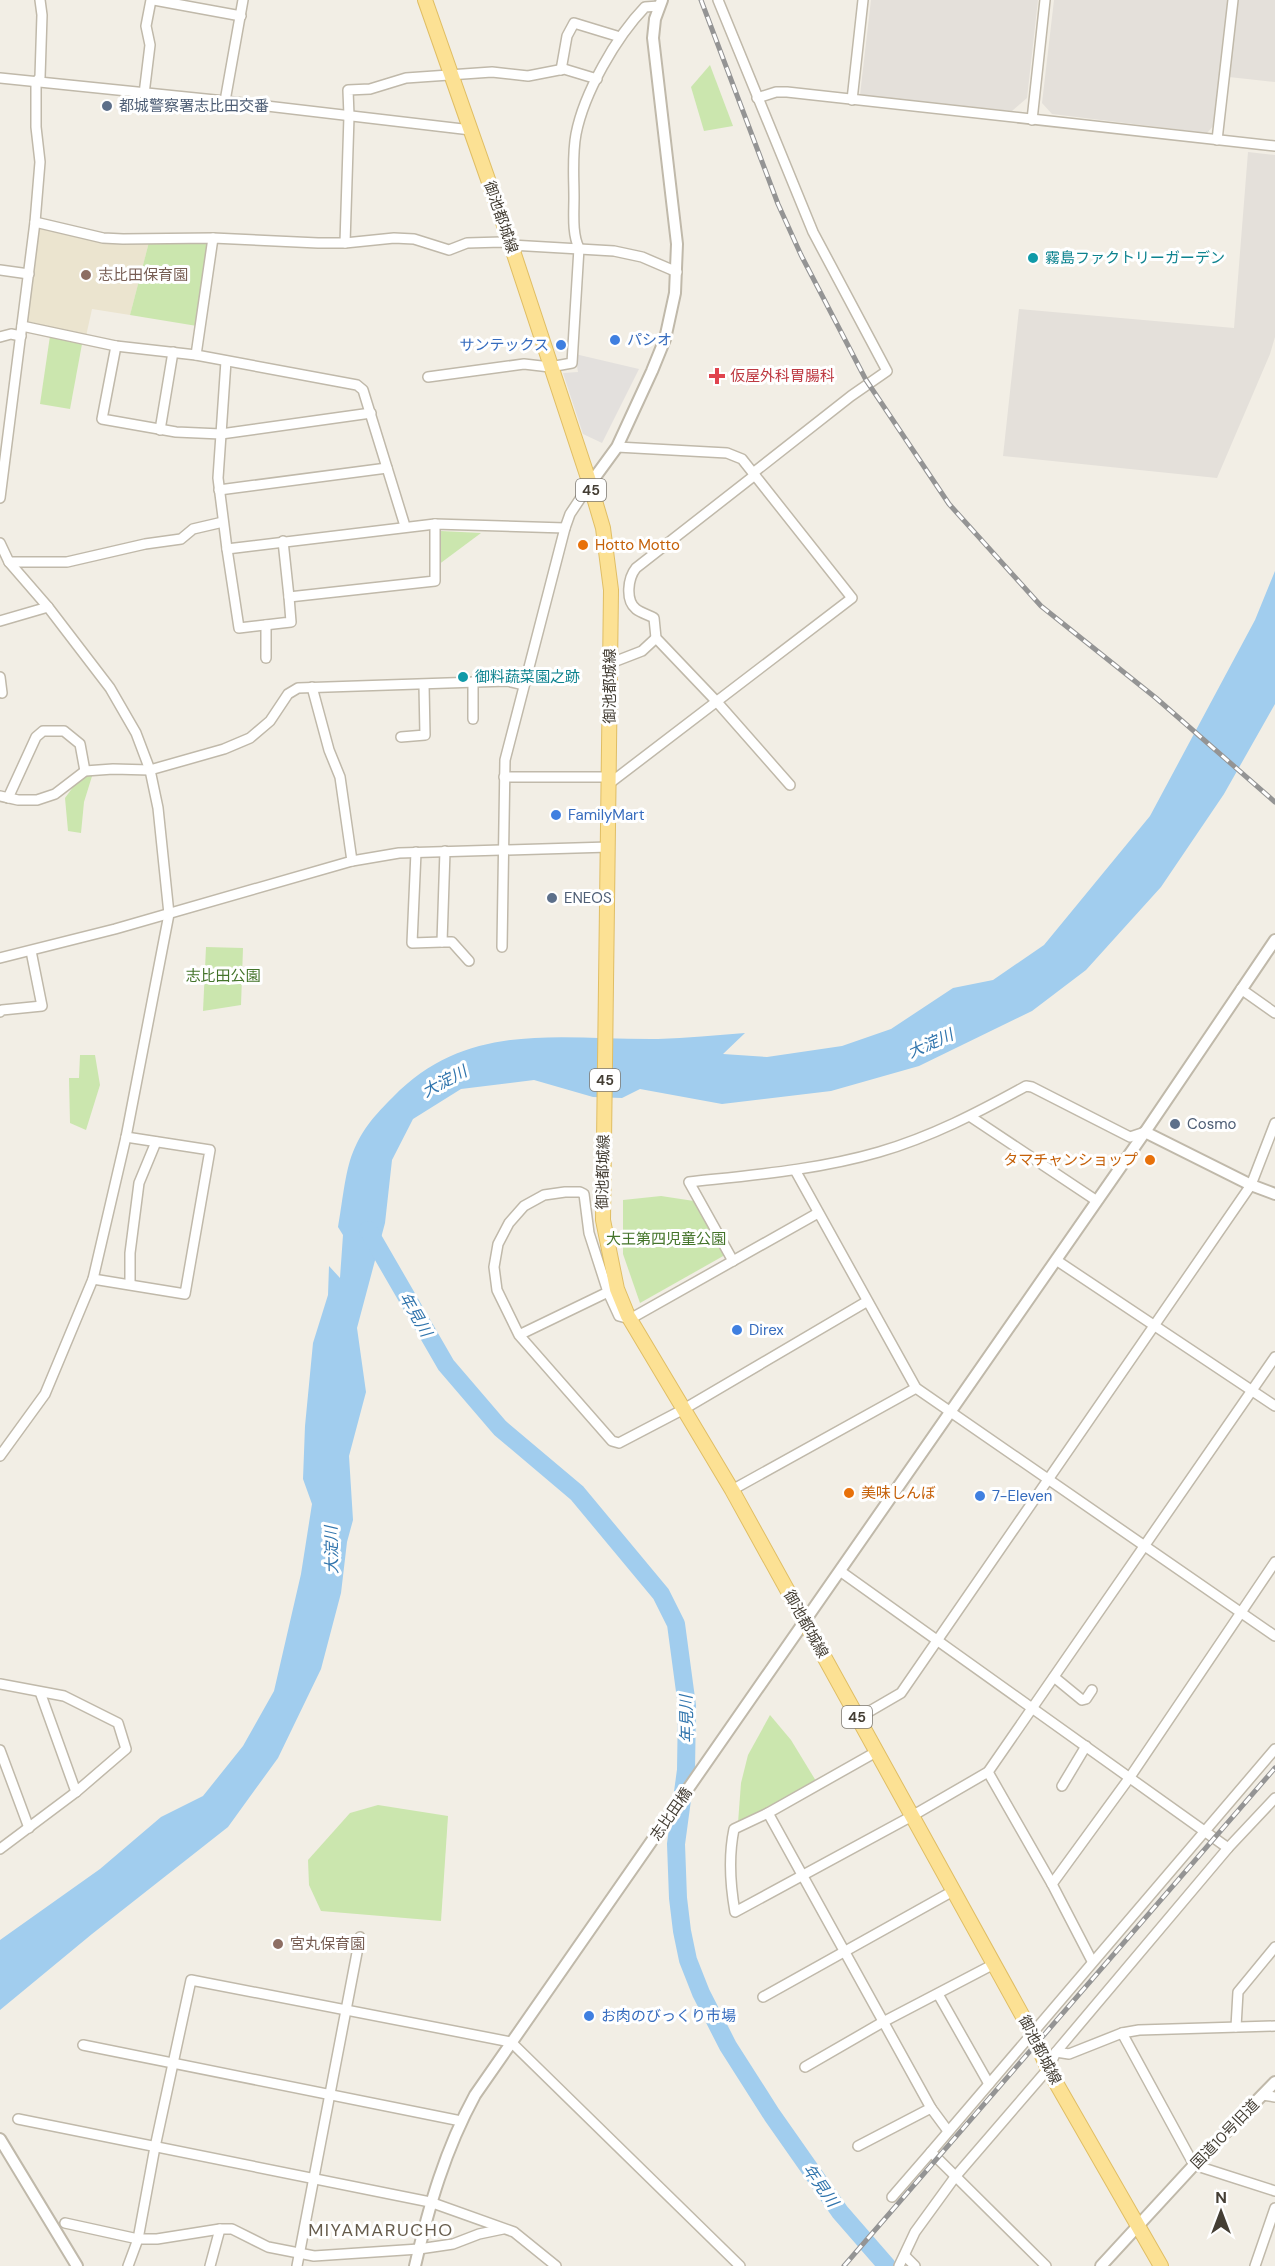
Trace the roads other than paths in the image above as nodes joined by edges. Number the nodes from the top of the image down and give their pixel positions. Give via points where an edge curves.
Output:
1 (40, 0) edge
2 (153, 0) edge
3 (243, 0) edge
4 (425, 0) edge
5 (718, 0) edge
6 (863, 0) edge
7 (1045, 0) edge
8 (1233, 0) edge
9 (661, 3) edge
10 (241, 16) junction
11 (620, 37) junction
12 (561, 70) junction
13 (453, 76) junction
14 (0, 78) edge
15 (597, 79) junction
16 (36, 82) junction
17 (144, 94) junction
18 (757, 98) junction
19 (852, 100) junction
20 (225, 101) junction
21 (349, 116) junction
22 (1032, 120) junction
23 (471, 130) junction
24 (1217, 140) junction
25 (1275, 146) edge
26 (35, 222) junction
27 (213, 238) junction
28 (345, 243) junction
29 (511, 245) junction
30 (579, 248) junction
31 (0, 270) edge
32 (677, 272) junction
33 (28, 274) junction
34 (0, 332) edge
35 (18, 332) junction
36 (0, 337) edge
37 (116, 346) junction
38 (173, 352) junction
39 (196, 354) junction
40 (226, 361) junction
41 (550, 367) junction
42 (428, 377) dead end
43 (372, 413) junction
44 (160, 430) junction
45 (221, 434) junction
46 (617, 447) junction
47 (3, 449) edge
48 (387, 468) junction
49 (754, 474) junction
50 (590, 484) junction
51 (219, 490) junction
52 (0, 498) edge
53 (224, 522) junction
54 (435, 524) junction
55 (405, 526) junction
56 (565, 528) junction
57 (283, 541) junction
58 (0, 543) edge
59 (227, 549) junction
60 (9, 562) junction
61 (289, 597) junction
62 (48, 607) junction
63 (0, 621) edge
64 (266, 625) junction
65 (656, 638) junction
66 (266, 658) dead end
67 (611, 663) junction
68 (0, 677) edge
69 (473, 682) junction
70 (424, 685) junction
71 (524, 685) junction
72 (312, 687) junction
73 (2, 693) dead end
74 (717, 702) junction
75 (473, 719) dead end
76 (401, 737) dead end
77 (150, 770) junction
78 (85, 771) junction
79 (504, 777) junction
80 (610, 780) junction
81 (790, 785) dead end
82 (4, 797) edge
83 (609, 847) junction
84 (445, 851) junction
85 (504, 851) junction
86 (416, 852) junction
87 (352, 861) junction
88 (169, 914) junction
89 (1275, 940) edge
90 (442, 942) junction
91 (502, 947) dead end
92 (31, 951) junction
93 (0, 958) edge
94 (468, 961) dead end
95 (1241, 989) junction
96 (0, 1012) edge
97 (1275, 1013) edge
98 (971, 1117) junction
99 (1275, 1123) edge
100 (1145, 1132) junction
101 (126, 1137) junction
102 (156, 1142) junction
103 (795, 1170) junction
104 (1251, 1185) junction
105 (1275, 1194) edge
106 (1097, 1201) junction
107 (818, 1213) junction
108 (733, 1260) junction
109 (1056, 1260) junction
110 (93, 1279) junction
111 (130, 1283) junction
112 (609, 1292) junction
113 (866, 1302) junction
114 (630, 1319) junction
115 (1155, 1326) junction
116 (519, 1335) junction
117 (1275, 1357) edge
118 (916, 1388) junction
119 (1251, 1391) junction
120 (1275, 1406) edge
121 (684, 1408) junction
122 (950, 1412) junction
123 (0, 1456) edge
124 (1048, 1479) junction
125 (732, 1490) junction
126 (1143, 1545) junction
127 (1275, 1562) edge
128 (840, 1571) junction
129 (1240, 1611) junction
130 (803, 1621) junction
131 (1275, 1636) edge
132 (937, 1640) junction
133 (1054, 1677) junction
134 (0, 1684) edge
135 (1092, 1690) dead end
136 (40, 1692) junction
137 (1033, 1708) junction
138 (858, 1718) junction
139 (1086, 1746) junction
140 (1275, 1749) edge
141 (0, 1750) edge
142 (876, 1752) junction
143 (988, 1772) junction
144 (1130, 1777) junction
145 (1062, 1785) dead end
146 (76, 1792) junction
147 (1274, 1800) edge
148 (768, 1813) junction
149 (912, 1816) junction
150 (29, 1828) junction
151 (1205, 1830) junction
152 (1228, 1848) junction
153 (0, 1849) edge
154 (801, 1876) junction
155 (1052, 1884) junction
156 (952, 1891) junction
157 (360, 1937) dead end
158 (1275, 1947) edge
159 (843, 1951) junction
160 (1092, 1961) junction
161 (994, 1964) junction
162 (938, 1994) junction
163 (763, 1997) dead end
164 (346, 2011) junction
165 (883, 2022) junction
166 (1236, 2026) junction
167 (1275, 2026) edge
168 (1032, 2033) junction
169 (1122, 2033) junction
170 (511, 2042) junction
171 (83, 2045) dead end
172 (1056, 2052) junction
173 (172, 2064) junction
174 (805, 2067) dead end
175 (1048, 2069) junction
176 (1275, 2082) edge
177 (989, 2084) junction
178 (1263, 2095) junction
179 (329, 2096) junction
180 (1275, 2097) edge
181 (930, 2108) junction
182 (18, 2119) dead end
183 (461, 2121) junction
184 (948, 2131) junction
185 (0, 2139) edge
186 (858, 2146) dead end
187 (155, 2147) junction
188 (931, 2152) junction
189 (1194, 2166) junction
190 (955, 2177) junction
191 (312, 2178) junction
192 (1275, 2192) edge
193 (892, 2198) dead end
194 (430, 2202) junction
195 (1275, 2208) edge
196 (66, 2223) dead end
197 (1138, 2227) junction
198 (220, 2229) junction
199 (504, 2229) junction
200 (138, 2239) junction
201 (418, 2249) junction
202 (300, 2254) junction
203 (902, 2262) edge
204 (77, 2266) edge
205 (128, 2266) edge
206 (210, 2266) edge
207 (297, 2266) edge
208 (415, 2266) edge
209 (556, 2266) edge
210 (740, 2266) edge
211 (915, 2266) edge
212 (1046, 2266) edge
213 (1101, 2266) edge
214 (1161, 2266) edge
215 (1256, 2266) edge

1 - 16 street via 40,76
2 - 10 street
2 - 17 street via 146,26 150,45
3 - 10 street
4 - 13 main road, 御池都城線 / 45
5 - 18 street
6 - 19 street
7 - 22 street
8 - 24 street
9 - 11 street via 645,6
9 - 32 street via 653,38
10 - 20 street
11 - 12 street via 574,23 567,36
11 - 15 street
12 - 13 street via 528,76 492,72
12 - 15 street
13 - 21 street via 406,78 370,89 348,90
13 - 23 main road, 御池都城線 / 45
14 - 16 street
15 - 30 street via 576,134 574,212
16 - 17 street
16 - 26 street via 40,162
17 - 20 street
18 - 19 street via 787,92
18 - 49 street via 813,232 887,371
19 - 22 street
20 - 21 street
21 - 23 street
21 - 28 street
22 - 24 street
23 - 29 main road, 御池都城線 / 45
24 - 25 street
26 - 27 street via 103,238
26 - 33 street
27 - 28 street
27 - 39 street
28 - 29 street via 414,239 449,250 466,243
29 - 30 street
29 - 41 main road, 御池都城線 / 45
30 - 32 street via 633,255
30 - 41 street via 572,363
31 - 33 street
32 - 46 street via 665,339
33 - 35 street
34 - 35 street
35 - 36 street
35 - 37 street
35 - 47 street
37 - 38 street
37 - 44 street via 102,419
38 - 39 street
38 - 44 street
39 - 40 street
40 - 43 street via 357,385
40 - 45 street
41 - 42 street via 524,364
41 - 50 main road, 御池都城線 / 45
43 - 45 street
43 - 48 street
44 - 45 street
45 - 51 street
46 - 49 street via 727,453 742,459
46 - 50 street
47 - 52 street
48 - 51 street
48 - 55 street
49 - 65 street via 630,575 632,604 654,618
49 - 74 street via 852,598
50 - 56 street
50 - 67 main road, 御池都城線 / 45 via 608,551
51 - 53 street
53 - 59 street
53 - 60 street via 194,529 181,539 67,562
54 - 55 street
54 - 56 street
54 - 61 street via 435,581
55 - 57 street
56 - 71 street
57 - 59 street
57 - 61 street
58 - 60 street
59 - 64 street via 239,628
60 - 62 street
61 - 64 street via 291,622
62 - 63 street
62 - 77 street via 110,688 136,734
64 - 66 street
65 - 67 street via 642,651
65 - 74 street
67 - 80 main road, 御池都城線 / 45
68 - 73 street
69 - 70 street
69 - 71 street
69 - 75 street
70 - 72 street
70 - 76 street via 425,735
71 - 79 street via 509,738
72 - 77 street via 288,694 270,721 250,738
72 - 87 street via 340,777
74 - 80 street
74 - 81 street
77 - 78 street
77 - 88 street
78 - 82 street via 56,794 37,800
78 - 82 street via 80,744 64,731 43,732 36,736
79 - 80 street
79 - 85 street
80 - 83 main road, 御池都城線 / 45
83 - 85 street
83 - 114 main road, 御池都城線 / 45 via 603,1220 617,1289
84 - 85 street
84 - 86 street
84 - 90 street
85 - 91 street
86 - 87 street
86 - 90 street via 412,943
87 - 88 street
88 - 92 street
88 - 101 street
89 - 95 street, 志比田橋
90 - 94 street via 452,942
92 - 93 street
92 - 96 street via 42,1006
95 - 97 street
95 - 100 street, 志比田橋
98 - 100 street via 1026,1086 1130,1137
98 - 103 street via 880,1152
98 - 106 street
99 - 104 street
100 - 104 street
100 - 106 street, 志比田橋
101 - 102 street
101 - 110 street
102 - 111 street via 140,1183
102 - 111 street via 210,1150 184,1293
103 - 107 street
103 - 108 street via 689,1182
104 - 105 street
104 - 115 street
106 - 109 street, 志比田橋
107 - 108 street
107 - 113 street
108 - 114 street
109 - 115 street
109 - 122 street, 志比田橋
110 - 111 street
110 - 123 street via 45,1395
112 - 114 street via 619,1316
112 - 116 street
112 - 116 street via 589,1233 584,1194 580,1191 543,1195 524,1206 509,1223 498,1244 494,1267 497,1290
113 - 118 street
113 - 121 street
114 - 121 main road, 御池都城線 / 45
115 - 119 street
115 - 124 street
116 - 121 street via 612,1441 618,1443
117 - 119 street
118 - 122 street
118 - 125 street
119 - 120 street
119 - 126 street
121 - 125 main road, 御池都城線 / 45
122 - 124 street
122 - 128 street, 志比田橋
124 - 126 street
124 - 132 street
125 - 130 main road, 御池都城線 / 45
126 - 129 street
126 - 133 street
127 - 129 street
128 - 130 street, 志比田橋
128 - 132 street
129 - 131 street
129 - 144 street
130 - 138 main road, 御池都城線 / 45
130 - 170 street, 志比田橋
132 - 137 street
132 - 138 street via 901,1693
133 - 135 street via 1082,1700
133 - 137 street
134 - 136 street
136 - 146 street
136 - 146 street via 64,1696 118,1723 125,1742 126,1749
137 - 139 street
137 - 143 street
138 - 142 main road, 御池都城線 / 45
139 - 144 street
139 - 145 street
140 - 151 street
141 - 150 street
142 - 148 street
142 - 149 main road, 御池都城線 / 45
143 - 149 street
143 - 155 street
144 - 151 street
144 - 155 street
146 - 150 street
147 - 152 street
148 - 154 street
148 - 154 street via 734,1829 729,1883 735,1912
149 - 154 street
149 - 156 main road, 御池都城線 / 45
150 - 153 street
151 - 152 street
151 - 160 street
152 - 172 street
154 - 159 street
155 - 160 street
156 - 159 street
156 - 161 main road, 御池都城線 / 45
157 - 164 street
158 - 166 street via 1238,1992
159 - 163 street
159 - 165 street
160 - 168 street
161 - 162 street
161 - 168 main road, 御池都城線 / 45
162 - 165 street
162 - 177 street
164 - 170 street
164 - 173 street via 191,1980
164 - 179 street
165 - 174 street
165 - 181 street
166 - 167 street
166 - 169 street
168 - 175 main road, 御池都城線 / 45
168 - 177 street
169 - 172 street via 1069,2054
169 - 189 street
170 - 183 street, 志比田橋
170 - 210 street
171 - 173 street
172 - 175 street
173 - 179 street
173 - 187 street
175 - 190 street
175 - 197 main road, 御池都城線 / 45
176 - 178 street, 国道10号旧道
177 - 184 street
178 - 180 street
178 - 189 street, 国道10号旧道
179 - 183 street
179 - 191 street
181 - 184 street
181 - 186 street
182 - 187 street
183 - 194 street, 志比田橋
184 - 188 street
185 - 204 street
187 - 191 street
187 - 200 street
188 - 190 street
188 - 193 street
189 - 192 street
189 - 197 street, 国道10号旧道
190 - 203 street via 915,2232
190 - 212 street
191 - 194 street
191 - 202 street
194 - 199 street
194 - 201 street, 志比田橋
195 - 215 street
196 - 200 street
197 - 213 street, 国道10号旧道
197 - 214 main road, 御池都城線 / 45
198 - 200 street
198 - 202 street via 232,2229 261,2244
198 - 206 street
199 - 201 street via 453,2244
199 - 209 street via 514,2232
200 - 205 street
201 - 202 street
201 - 208 street, 志比田橋
202 - 207 street
203 - 211 street

